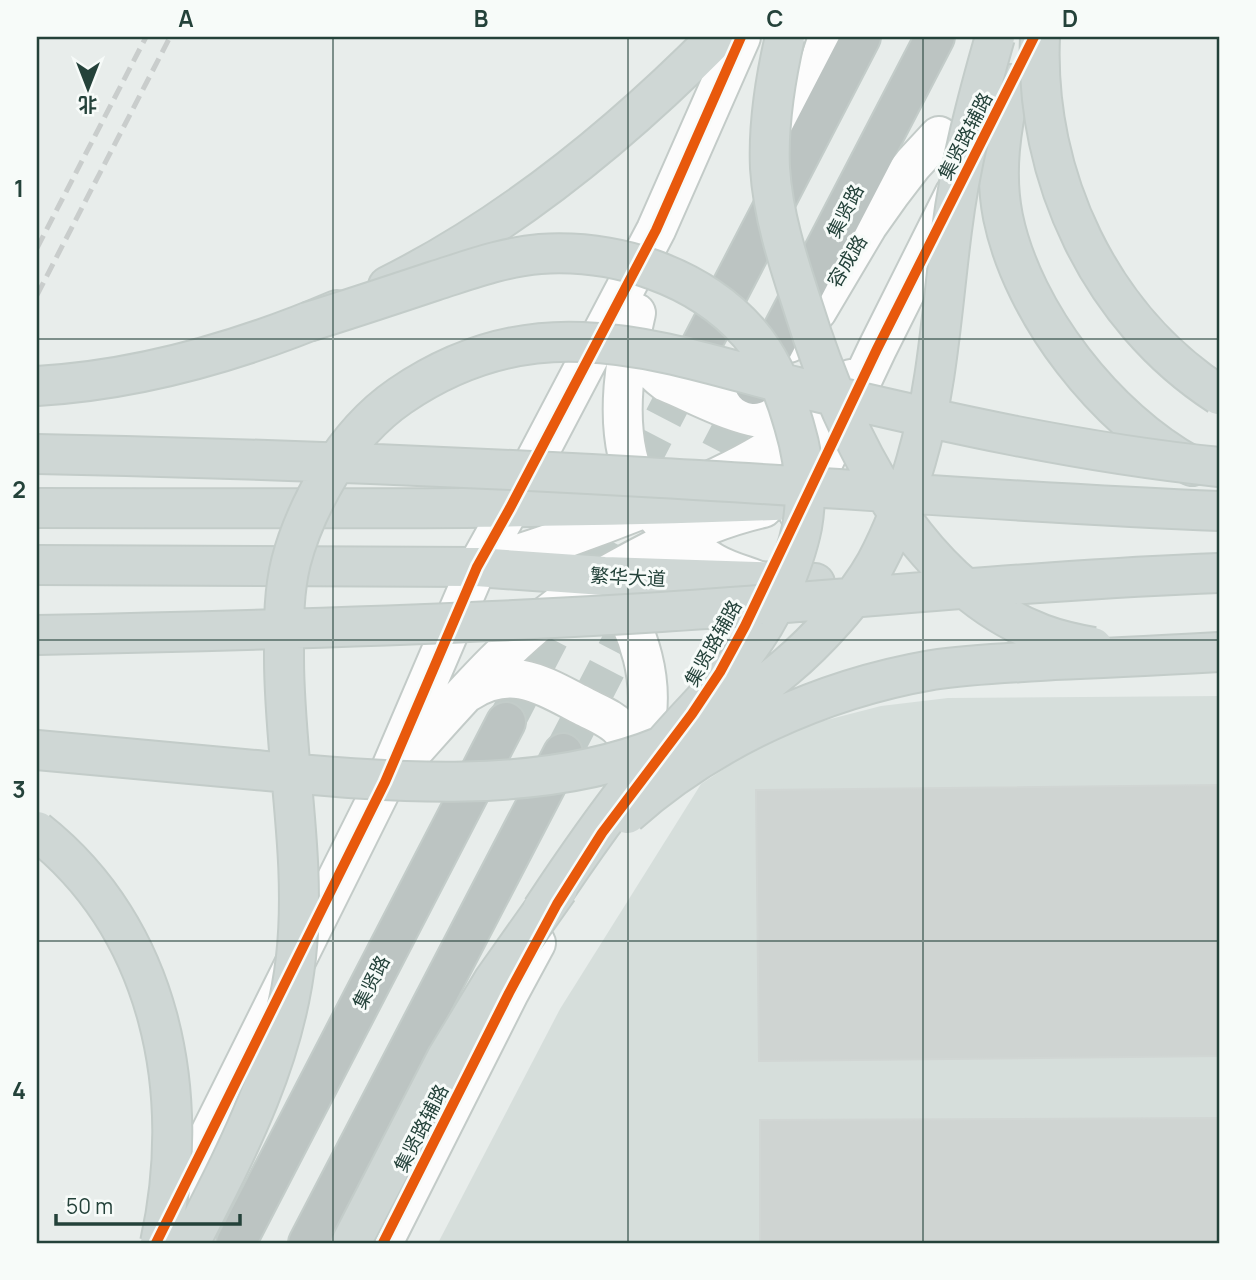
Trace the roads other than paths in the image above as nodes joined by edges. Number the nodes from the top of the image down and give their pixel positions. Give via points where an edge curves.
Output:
1 (717, 37) edge
2 (741, 37) edge
3 (785, 37) edge
4 (828, 37) edge
5 (861, 37) edge
6 (935, 37) edge
7 (995, 37) edge
8 (1037, 37) edge
9 (1011, 84) junction
10 (939, 136) dead end
11 (764, 224) junction
12 (656, 230) junction
13 (308, 322) junction
14 (631, 335) junction
15 (877, 349) junction
16 (694, 359) tunnel mouth
17 (754, 385) joint
18 (37, 386) edge
19 (1219, 395) edge
20 (820, 411) junction
21 (37, 454) edge
22 (1219, 467) edge
23 (1219, 479) edge
24 (806, 500) junction
25 (1219, 500) edge
26 (649, 506) junction
27 (37, 508) edge
28 (510, 508) junction
29 (1219, 511) edge
30 (677, 538) junction
31 (564, 540) junction
32 (37, 565) edge
33 (477, 567) junction
34 (1219, 573) edge
35 (604, 576) junction
36 (765, 583) junction
37 (1219, 584) edge
38 (37, 635) edge
39 (1219, 652) edge
40 (1154, 655) junction
41 (464, 694) junction
42 (506, 722) tunnel mouth
43 (37, 750) edge
44 (563, 752) tunnel mouth
45 (385, 782) junction
46 (627, 783) junction
47 (37, 831) edge
48 (603, 833) junction
49 (542, 910) junction
50 (158, 1243) edge
51 (190, 1243) edge
52 (236, 1243) edge
53 (308, 1243) edge
54 (351, 1243) edge
55 (383, 1243) edge

1 - 13 main road, bridge via 530,200 446,254
2 - 12 street
3 - 40 main road, bridge via 770,135 779,226 816,349 871,472 945,569 1005,616 1077,644
4 - 11 street
5 - 11 highway
6 - 17 highway, 集贤路
7 - 43 main road, bridge via 952,225 930,406 898,516 875,566 841,612 757,692 662,746 595,766 495,780 331,777
8 - 9 street, 集贤路辅路
8 - 19 main road, bridge via 1050,154 1084,241 1139,324 1187,372
9 - 15 street, 集贤路辅路
9 - 23 main road via 999,150 1003,217 1039,308 1076,365 1122,415 1176,457
10 - 17 street, 容成路 via 868,225 817,311
11 - 16 highway
12 - 14 street
12 - 28 street
13 - 18 main road via 208,356 106,379
13 - 49 main road, bridge via 501,259 581,254 618,260 668,276 724,309 750,334 788,403 806,485 802,526 777,602 733,670 654,755
14 - 20 street via 643,360 666,382 756,419 789,420
14 - 26 street via 622,390 624,444
15 - 20 street
15 - 24 street, 集贤路辅路
20 - 26 street via 749,463
21 - 29 main road, bridge via 658,478
22 - 51 main road, bridge via 1012,435 608,343 548,341 491,352 437,373 391,402 334,465 308,513 291,564 284,674 297,868 292,993 260,1101
24 - 25 main road
24 - 26 main road
24 - 30 street via 748,511
24 - 36 street, 集贤路辅路
26 - 28 main road
26 - 30 street
26 - 31 street
27 - 28 main road
28 - 31 street
28 - 33 street
30 - 35 street
30 - 36 street via 716,564
31 - 33 street
31 - 35 street
32 - 33 main road, 繁华大道
33 - 35 main road, 繁华大道
33 - 45 street
34 - 38 main road, bridge via 443,624
35 - 36 main road, 繁华大道
35 - 41 street via 548,615
35 - 46 street via 636,631 647,682 644,733
36 - 37 main road, 繁华大道
36 - 48 street, 集贤路辅路 via 720,672
39 - 40 main road, bridge
40 - 49 main road, bridge via 933,670 852,690 773,720 666,782 583,858
41 - 45 street
41 - 46 street via 482,682 520,678 539,683 610,720 623,732 630,748
42 - 52 highway, 集贤路
44 - 53 highway
45 - 50 street
46 - 48 street
47 - 50 main road, bridge via 75,865 114,918 157,1014 168,1057 174,1122 172,1175
48 - 55 street, 集贤路辅路 via 557,904 509,993
49 - 54 main road, bridge via 447,1057

